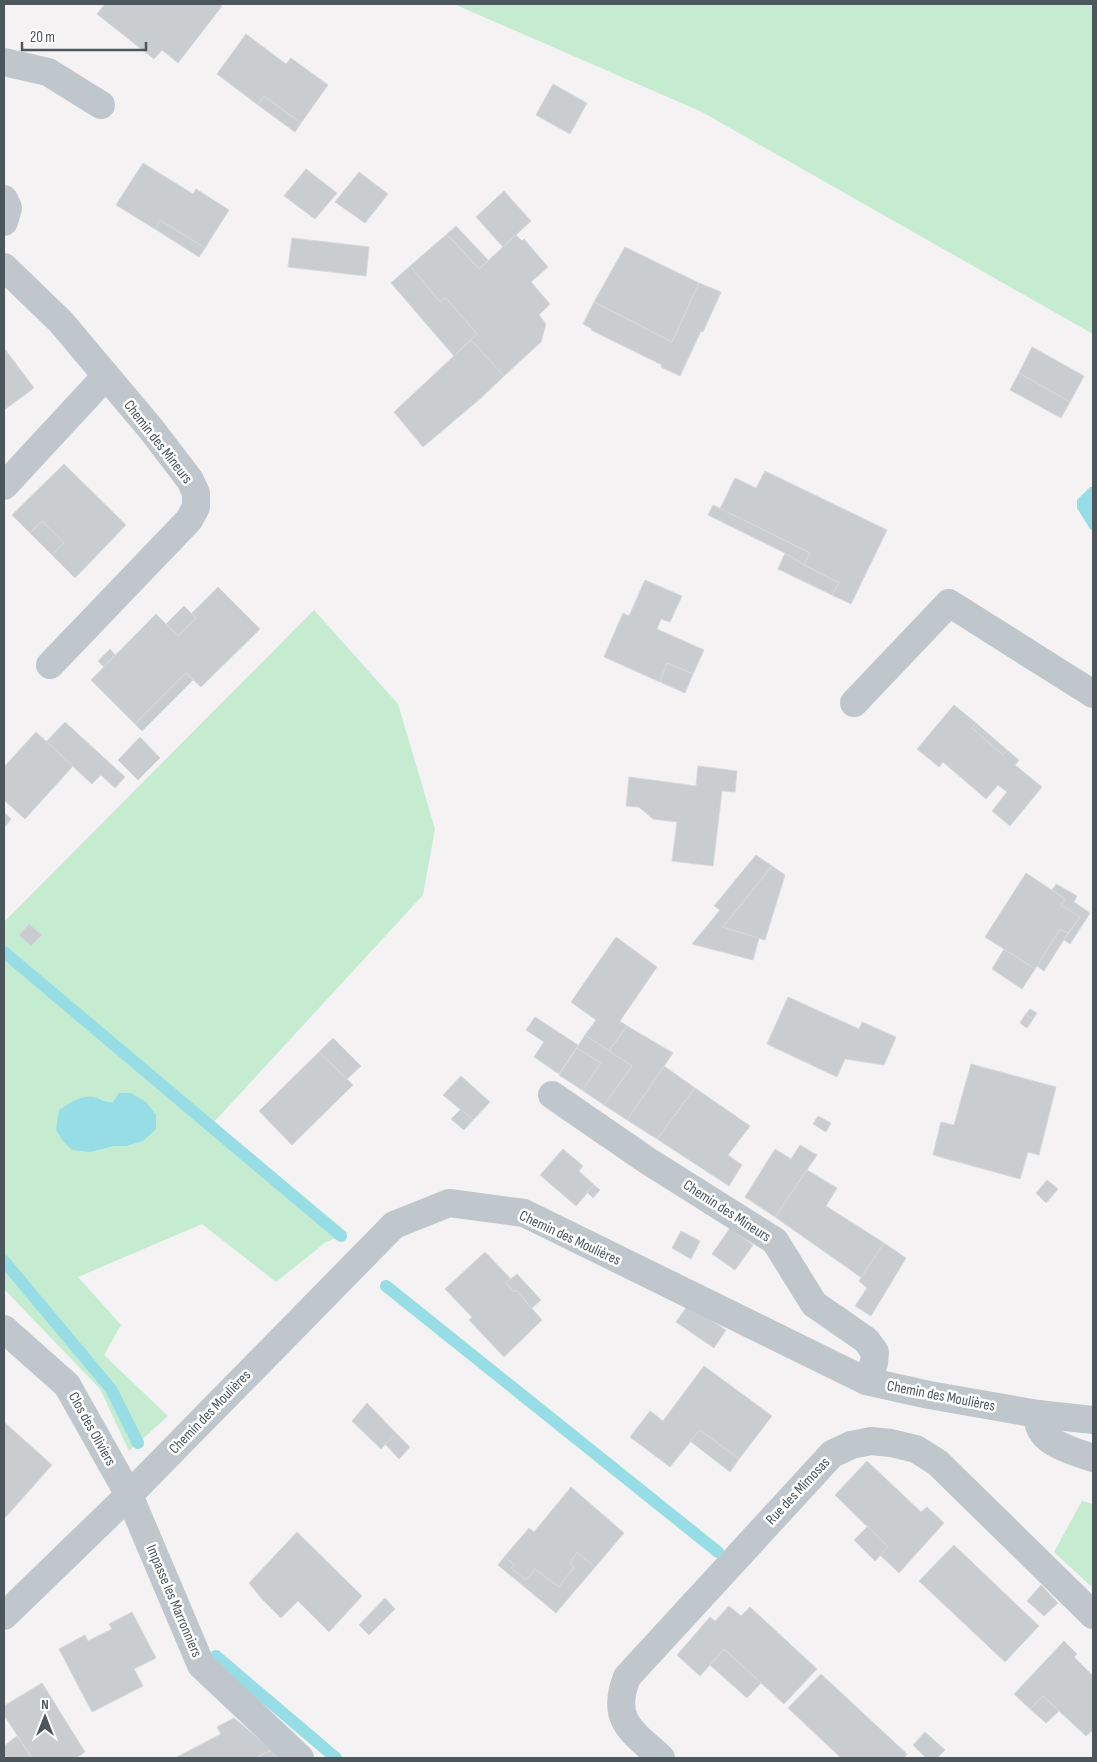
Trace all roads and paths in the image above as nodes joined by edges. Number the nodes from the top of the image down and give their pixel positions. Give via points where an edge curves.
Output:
1 (4, 62) edge
2 (101, 105) dead end
3 (4, 199) edge
4 (4, 222) edge
5 (4, 267) edge
6 (106, 376) junction
7 (4, 486) edge
8 (50, 665) dead end
9 (1093, 694) edge
10 (854, 703) dead end
11 (552, 1095) dead end
12 (4, 1329) edge
13 (866, 1381) junction
14 (1038, 1414) junction
15 (1093, 1420) edge
16 (1093, 1458) edge
17 (129, 1495) junction
18 (1093, 1615) edge
19 (4, 1616) edge
20 (300, 1758) edge
21 (662, 1758) edge

1 - 2 street via 48,72
3 - 4 street via 8,208
5 - 6 street, Chemin des Mineurs via 61,322
6 - 7 street
6 - 8 street, Chemin des Mineurs via 190,480 196,493 196,507 189,520
9 - 10 street via 949,603
11 - 13 street, Chemin des Mineurs via 648,1161 775,1241 814,1304 866,1340 875,1352
12 - 17 street, Clos des Oliviers via 67,1385
13 - 14 street, Chemin des Moulières
13 - 17 street, Chemin des Moulières via 524,1213 449,1203 394,1225
14 - 15 street, Chemin des Moulières
14 - 16 street via 1038,1425 1050,1440
17 - 19 street, Chemin des Moulières
17 - 20 street, Impasse les Marronniers via 201,1665
18 - 21 street, Rue des Mimosas via 938,1463 916,1449 891,1443 870,1441 851,1445 832,1454 627,1677 621,1694 621,1712 629,1729

